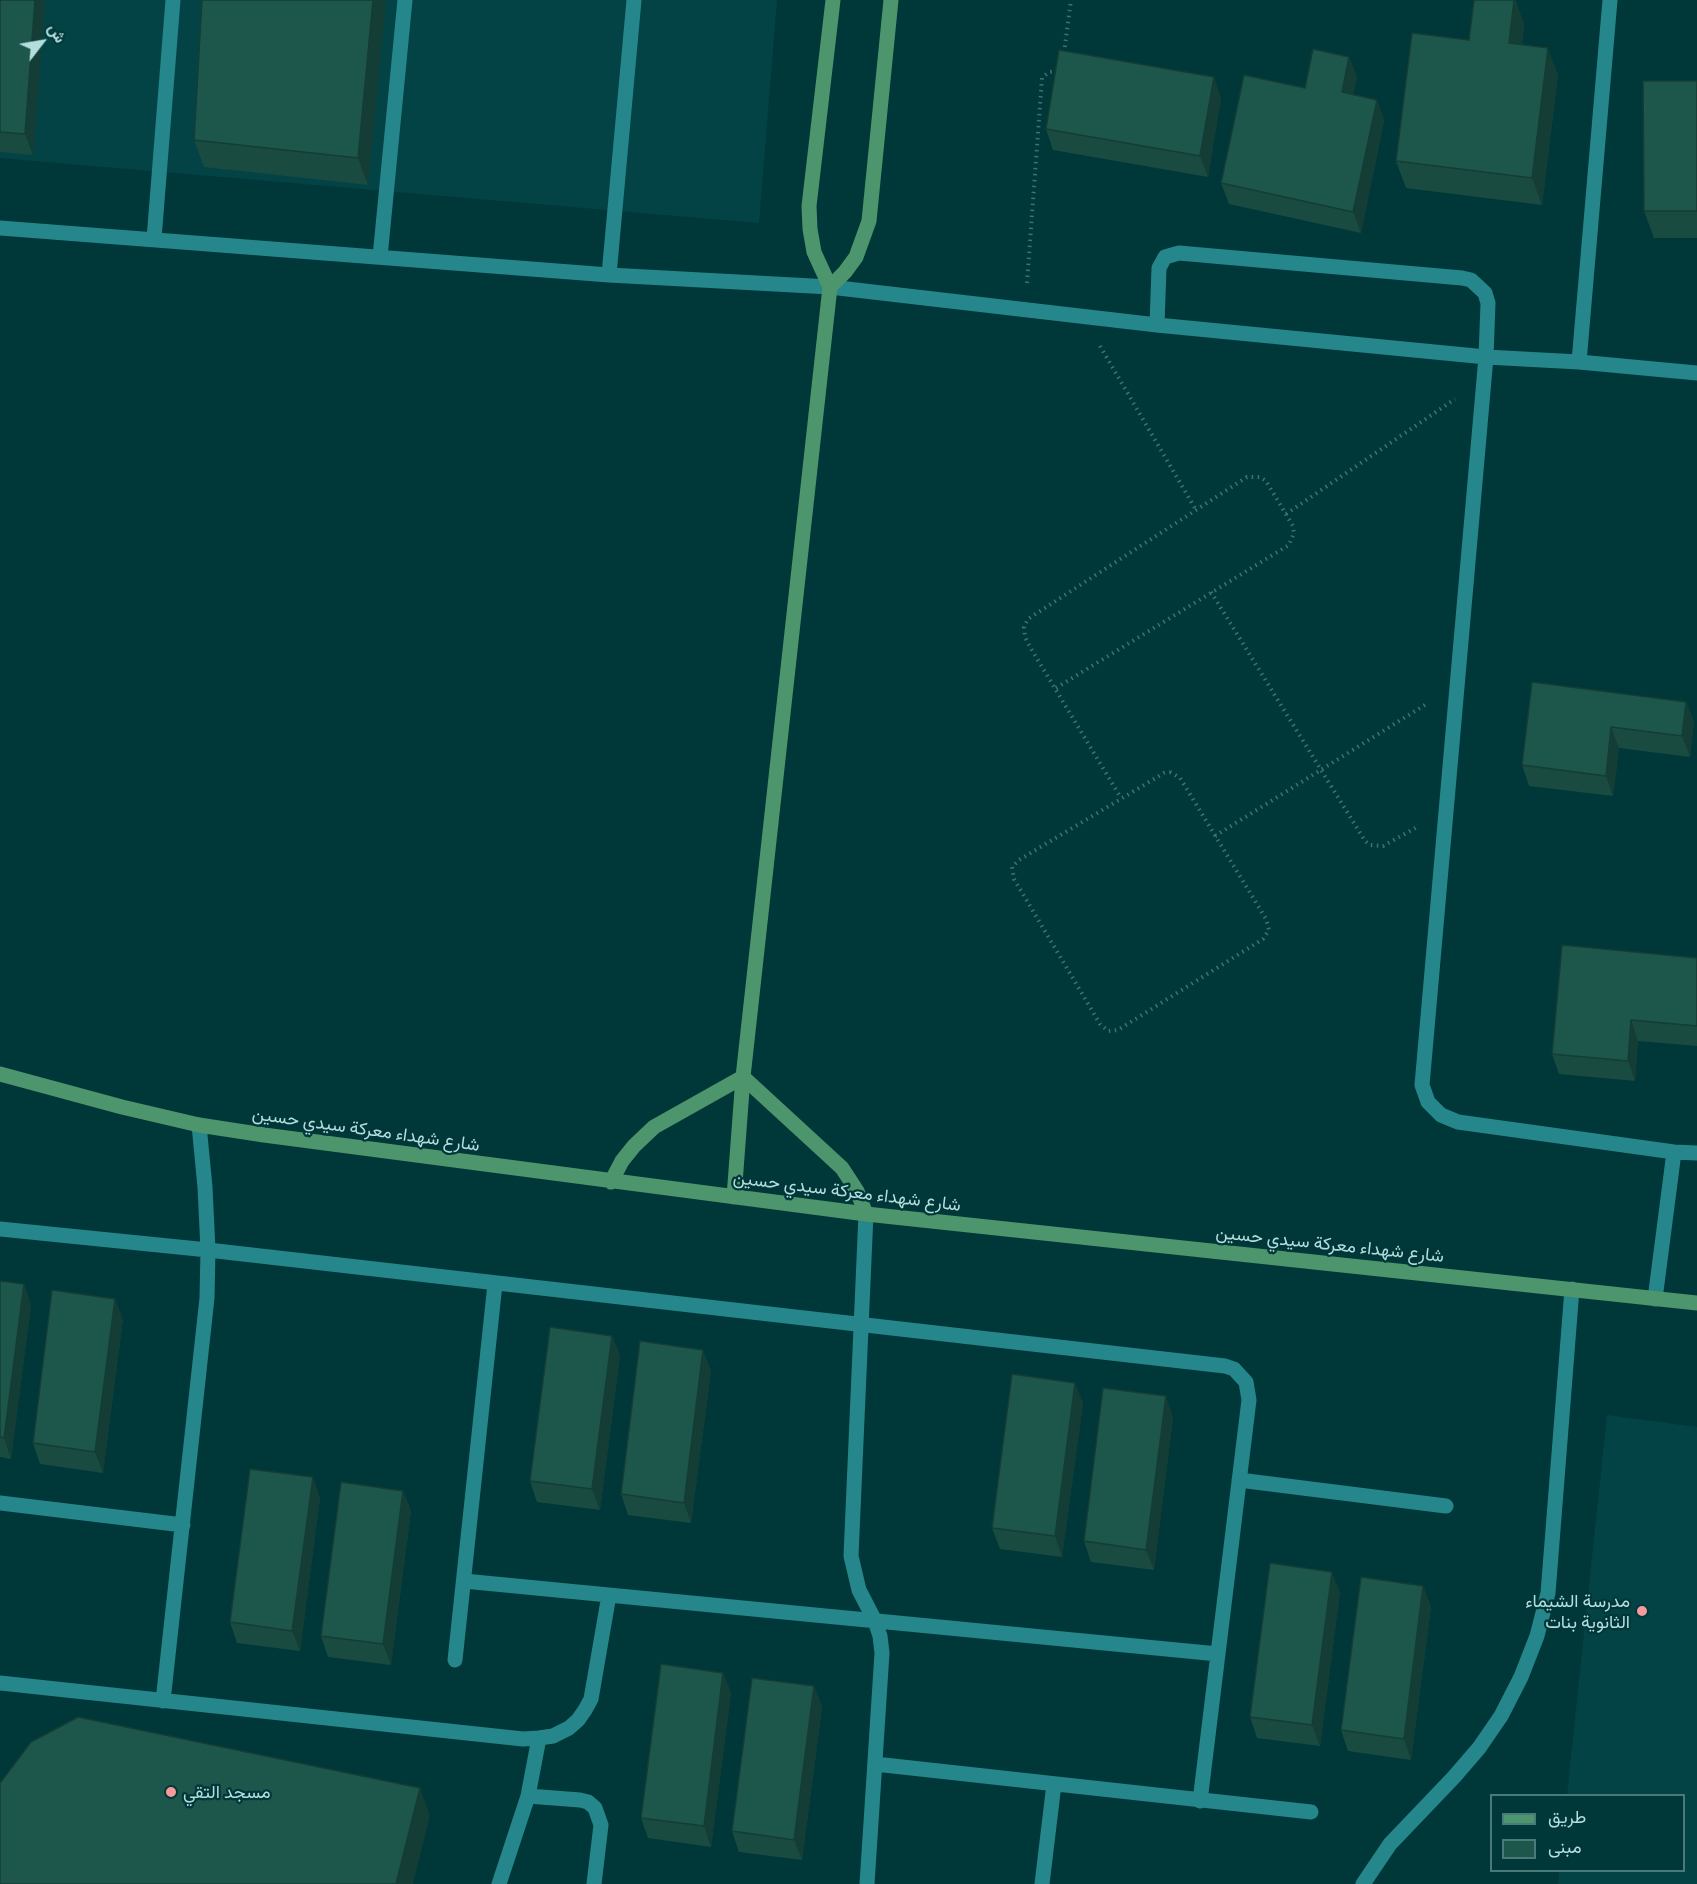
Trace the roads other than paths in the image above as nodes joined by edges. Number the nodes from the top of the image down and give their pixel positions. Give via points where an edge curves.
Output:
1 (173, 0) edge
2 (405, 0) edge
3 (634, 0) edge
4 (833, 0) edge
5 (891, 0) edge
6 (1610, 0) edge
7 (0, 228) edge
8 (154, 239) junction
9 (380, 257) junction
10 (609, 275) junction
11 (830, 288) junction
12 (1156, 325) junction
13 (1486, 357) junction
14 (1579, 362) junction
15 (1697, 373) edge
16 (0, 1074) edge
17 (743, 1077) junction
18 (199, 1125) junction
19 (1674, 1152) junction
20 (1697, 1153) edge
21 (611, 1182) junction
22 (734, 1197) junction
23 (866, 1214) junction
24 (0, 1229) edge
25 (208, 1250) junction
26 (495, 1284) junction
27 (1572, 1289) junction
28 (1655, 1299) junction
29 (1697, 1304) edge
30 (861, 1325) junction
31 (1239, 1480) junction
32 (0, 1503) edge
33 (1446, 1506) dead end
34 (183, 1525) junction
35 (464, 1581) junction
36 (609, 1595) junction
37 (875, 1621) junction
38 (1218, 1654) junction
39 (455, 1660) dead end
40 (2, 1685) edge
41 (163, 1701) junction
42 (539, 1738) junction
43 (875, 1764) junction
44 (1054, 1784) junction
45 (528, 1796) junction
46 (1200, 1801) junction
47 (1311, 1812) dead end
48 (499, 1884) edge
49 (594, 1884) edge
50 (867, 1884) edge
51 (1042, 1884) edge
52 (1364, 1884) edge

1 - 8 street
2 - 9 street
3 - 10 street
4 - 11 main road via 809,206 814,252
5 - 11 main road via 869,221 856,257
6 - 14 street
7 - 8 street
8 - 9 street
9 - 10 street
10 - 11 street
11 - 12 street
11 - 17 main road
12 - 13 street
12 - 13 street via 1159,267 1172,254 1462,278 1479,285 1485,293
13 - 14 street
13 - 19 street via 1422,1084 1428,1102 1441,1115 1458,1122
14 - 15 street
16 - 18 main road, شارع شهداء معركة سيدي حسين
17 - 21 main road via 654,1127 633,1146
17 - 22 main road
17 - 23 main road via 842,1168
18 - 21 main road, شارع شهداء معركة سيدي حسين
18 - 25 street
19 - 20 street
19 - 28 street
21 - 22 main road, شارع شهداء معركة سيدي حسين
22 - 23 main road, شارع شهداء معركة سيدي حسين
23 - 27 main road, شارع شهداء معركة سيدي حسين
23 - 30 street
24 - 25 street
25 - 26 street
25 - 34 street via 207,1298
26 - 30 street
26 - 35 street
27 - 28 main road, شارع شهداء معركة سيدي حسين
27 - 52 street via 1548,1593 1537,1636 1506,1706 1479,1748 1390,1844
28 - 29 main road, شارع شهداء معركة سيدي حسين
30 - 31 street via 1234,1369 1246,1382 1248,1391
30 - 37 street via 851,1556 859,1590
31 - 33 street
31 - 38 street
32 - 34 street
34 - 41 street
35 - 36 street
35 - 39 street
36 - 37 street
36 - 42 street via 591,1699 569,1728
37 - 38 street
37 - 43 street via 882,1653
38 - 46 street
40 - 41 street
41 - 42 street
42 - 45 street
43 - 44 street
43 - 50 street
44 - 46 street
44 - 51 street
45 - 48 street
45 - 49 street via 580,1800 595,1808 601,1825
46 - 47 street

